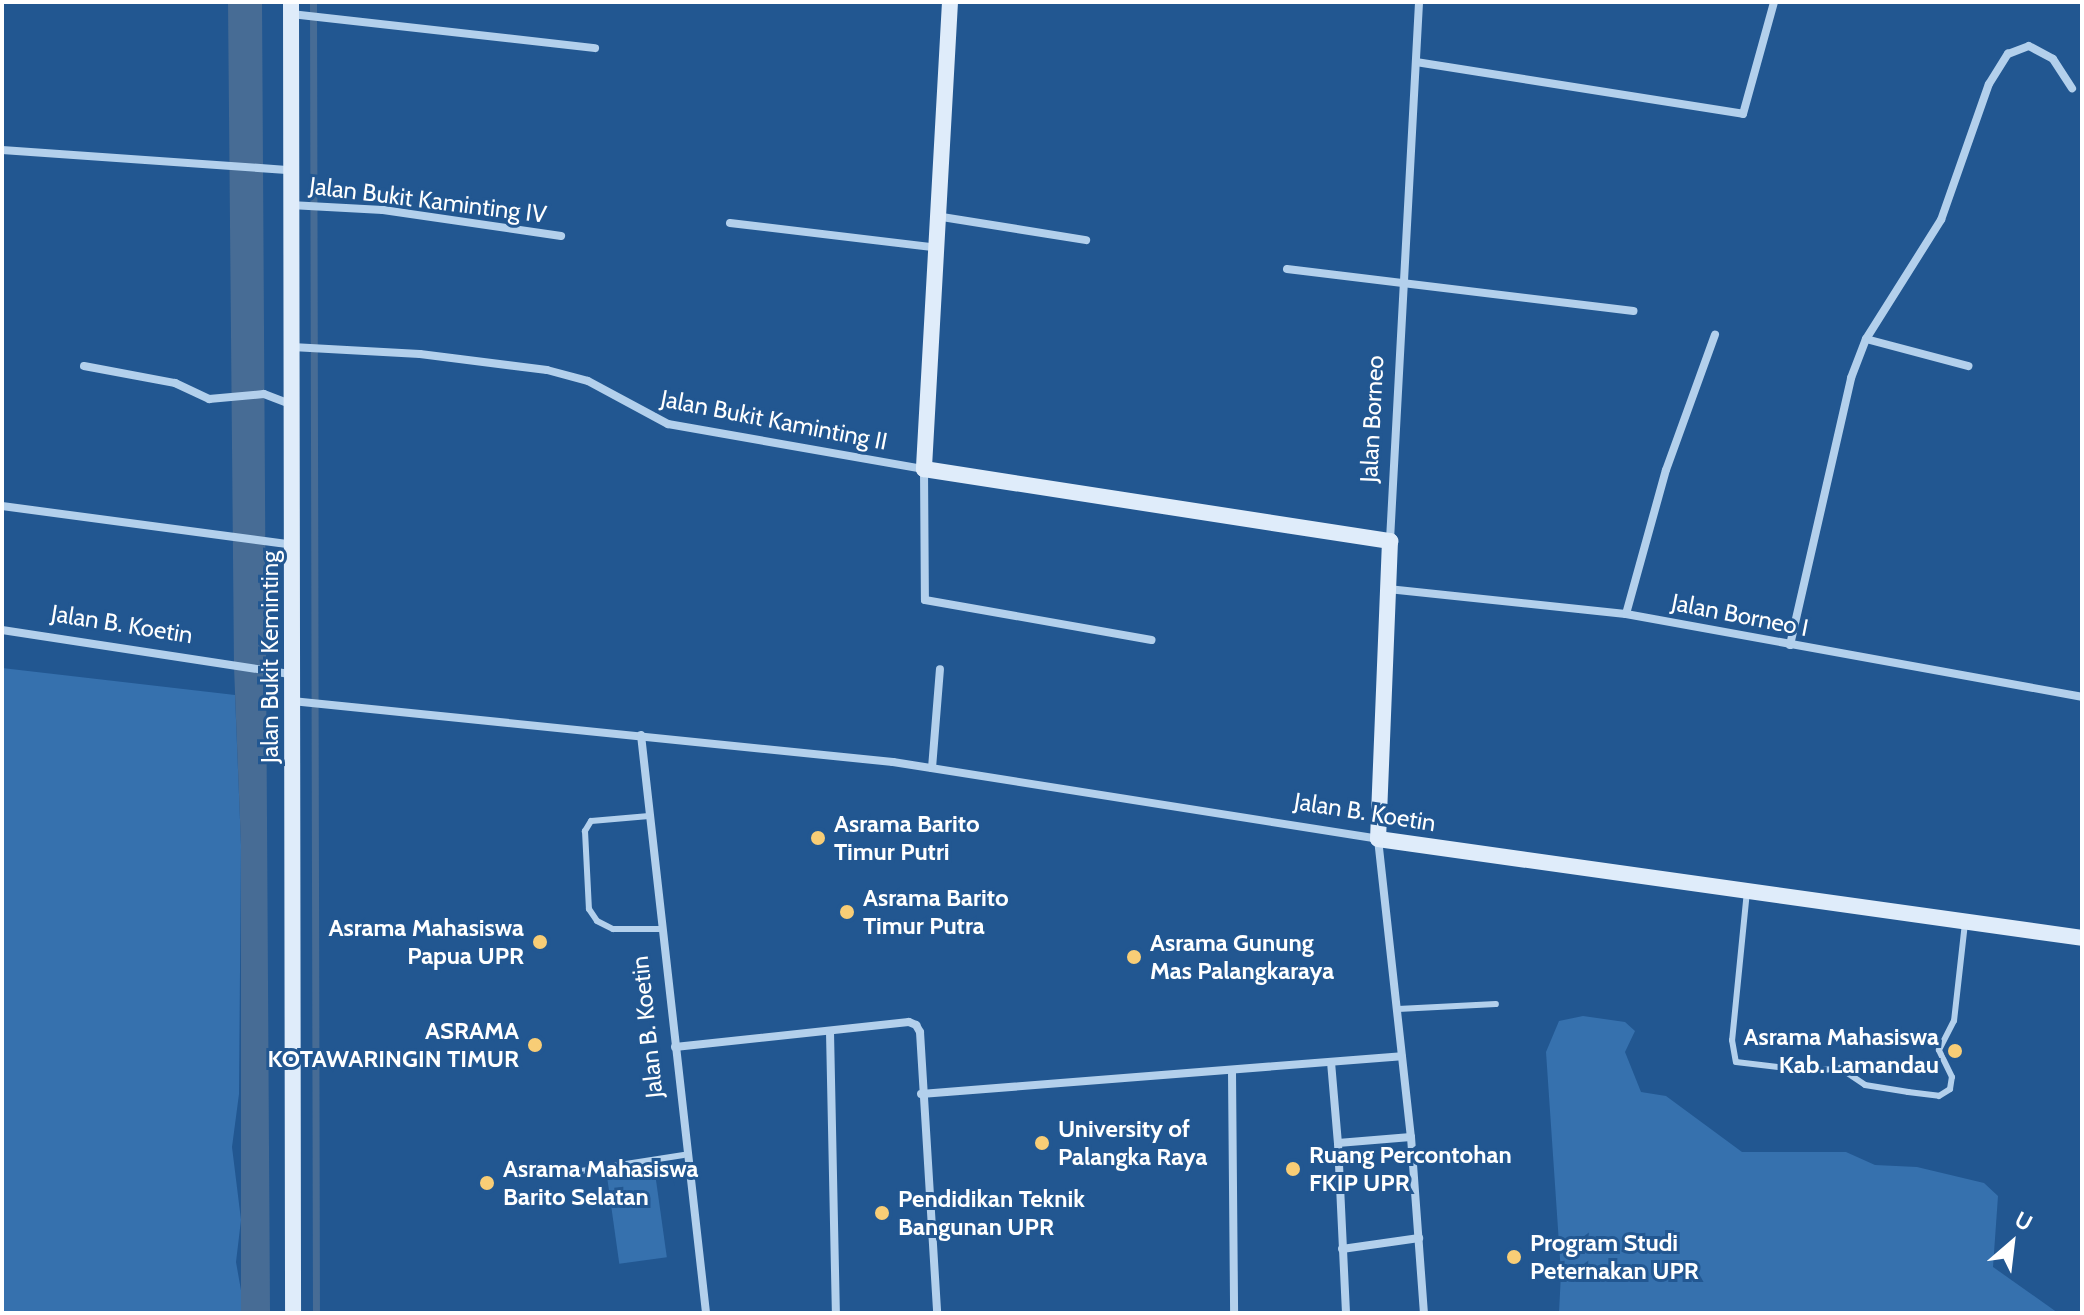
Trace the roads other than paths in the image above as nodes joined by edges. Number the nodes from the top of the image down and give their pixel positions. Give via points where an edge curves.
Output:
1 (950, 2) edge
2 (1419, 2) edge
3 (1774, 2) edge
4 (291, 8) edge
5 (595, 48) dead end
6 (1416, 62) junction
7 (2072, 88) dead end
8 (2, 150) edge
9 (290, 170) junction
10 (289, 205) junction
11 (942, 217) junction
12 (730, 223) dead end
13 (561, 236) dead end
14 (1086, 240) dead end
15 (940, 248) junction
16 (1287, 269) dead end
17 (1403, 279) junction
18 (1633, 311) dead end
19 (1715, 335) dead end
20 (1866, 339) junction
21 (292, 347) junction
22 (84, 366) dead end
23 (1968, 366) dead end
24 (293, 405) junction
25 (924, 469) junction
26 (2, 506) edge
27 (1390, 541) junction
28 (294, 545) junction
29 (1387, 589) junction
30 (1626, 614) junction
31 (2, 630) edge
32 (1151, 640) dead end
33 (1790, 645) junction
34 (940, 669) dead end
35 (290, 674) junction
36 (2082, 697) edge
37 (292, 701) junction
38 (641, 735) junction
39 (932, 768) junction
40 (649, 816) junction
41 (1378, 839) junction
42 (1747, 891) junction
43 (1965, 921) junction
44 (660, 929) junction
45 (2082, 938) edge
46 (1496, 1004) dead end
47 (1398, 1009) junction
48 (830, 1032) junction
49 (675, 1047) junction
50 (1402, 1056) junction
51 (1331, 1062) junction
52 (1232, 1072) junction
53 (921, 1094) junction
54 (1411, 1137) junction
55 (1338, 1143) junction
56 (684, 1155) junction
57 (562, 1174) dead end
58 (1419, 1238) junction
59 (1342, 1249) junction
60 (293, 1313) edge
61 (706, 1313) edge
62 (836, 1313) edge
63 (937, 1313) edge
64 (1234, 1313) edge
65 (1346, 1313) edge
66 (1424, 1313) edge

1 - 11 street
2 - 6 street, Jalan Borneo
3 - 6 street via 1743,114
4 - 5 street
4 - 9 street, Jalan Bukit Keminting
6 - 17 street, Jalan Borneo
7 - 20 street via 2065,70 2041,50 2020,48 2002,61 1979,106 1941,220
8 - 9 street
9 - 10 street, Jalan Bukit Keminting
10 - 13 street, Jalan Bukit Kaminting IV via 383,210
10 - 21 street, Jalan Bukit Keminting
11 - 14 street
11 - 15 street
12 - 15 street
15 - 25 street
16 - 17 street
17 - 18 street
17 - 27 street, Jalan Borneo
19 - 30 street via 1666,470
20 - 23 street
20 - 33 street via 1851,378
21 - 24 street, Jalan Bukit Keminting
21 - 25 street, Jalan Bukit Kaminting II via 420,354 547,370 588,381 668,424
22 - 24 street via 175,383 209,399 264,394
24 - 28 street, Jalan Bukit Keminting
25 - 27 street
25 - 32 street via 925,600
26 - 28 street
27 - 29 street, Jalan Borneo
28 - 35 street, Jalan Bukit Keminting
29 - 30 street, Jalan Borneo I
29 - 41 street, Jalan Borneo
30 - 33 street, Jalan Borneo I
31 - 35 street, Jalan B. Koetin
33 - 36 street, Jalan Borneo I
34 - 39 street
35 - 37 street, Jalan Bukit Keminting
37 - 38 street, Jalan B. Koetin
37 - 60 street, Jalan Bukit Keminting
38 - 39 street, Jalan B. Koetin
38 - 40 street, Jalan B. Koetin
39 - 41 street, Jalan B. Koetin
40 - 44 street, Jalan B. Koetin
40 - 44 lane via 591,821 585,852 589,909 597,921 613,929
41 - 42 street, Jalan B. Koetin
41 - 47 street
42 - 43 street, Jalan B. Koetin
42 - 43 lane via 1732,1040 1736,1062 1813,1071 1840,1068 1865,1085 1908,1092 1939,1096 1950,1089 1952,1077 1939,1050 1954,1021
43 - 45 street, Jalan B. Koetin
44 - 49 street, Jalan B. Koetin
46 - 47 lane
47 - 50 street
48 - 49 street
48 - 53 street via 916,1025
48 - 62 street
49 - 56 street, Jalan B. Koetin
50 - 51 street
50 - 54 street
51 - 52 street
51 - 55 street
52 - 53 street
52 - 64 street
53 - 63 street
54 - 55 street
54 - 58 street
55 - 59 street
56 - 57 lane
56 - 61 street, Jalan B. Koetin
58 - 59 street
58 - 66 street
59 - 65 street

